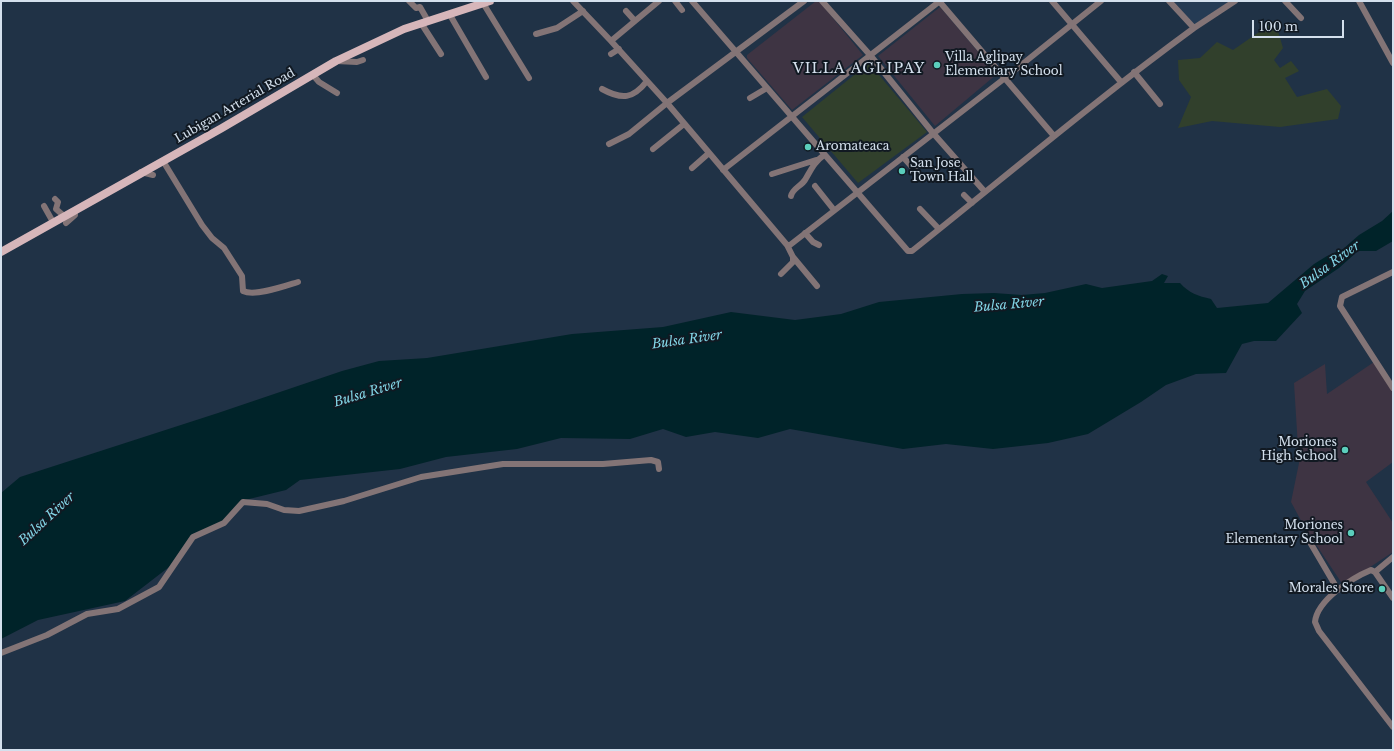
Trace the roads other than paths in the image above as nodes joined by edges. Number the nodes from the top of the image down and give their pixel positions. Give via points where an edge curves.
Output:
1 (409, 1) edge
2 (573, 1) edge
3 (675, 1) edge
4 (692, 1) edge
5 (804, 1) edge
6 (822, 1) edge
7 (940, 1) edge
8 (1052, 1) edge
9 (1101, 1) edge
10 (1169, 1) edge
11 (1235, 1) edge
12 (1285, 1) edge
13 (1359, 1) edge
14 (486, 2) edge
15 (656, 2) edge
16 (682, 10) dead end
17 (583, 11) junction
18 (626, 11) dead end
19 (450, 15) junction
20 (1301, 18) dead end
21 (635, 21) junction
22 (425, 22) junction
23 (1071, 25) junction
24 (1194, 28) junction
25 (536, 34) dead end
26 (611, 40) junction
27 (619, 49) junction
28 (737, 52) junction
29 (441, 54) dead end
30 (611, 54) dead end
31 (870, 55) junction
32 (363, 60) dead end
33 (336, 62) junction
34 (1393, 63) edge
35 (1134, 72) junction
36 (313, 75) junction
37 (486, 78) dead end
38 (529, 78) dead end
39 (1005, 78) junction
40 (647, 81) junction
41 (1121, 82) junction
42 (602, 88) dead end
43 (767, 88) junction
44 (337, 93) dead end
45 (750, 98) dead end
46 (667, 103) junction
47 (1160, 104) dead end
48 (791, 116) junction
49 (684, 124) junction
50 (933, 133) junction
51 (1054, 136) junction
52 (609, 144) dead end
53 (653, 149) dead end
54 (709, 153) junction
55 (824, 155) junction
56 (903, 157) junction
57 (818, 160) junction
58 (163, 161) junction
59 (692, 168) dead end
60 (723, 170) junction
61 (141, 172) junction
62 (772, 174) dead end
63 (153, 175) dead end
64 (922, 178) dead end
65 (816, 186) dead end
66 (985, 192) junction
67 (857, 193) junction
68 (964, 195) dead end
69 (791, 196) dead end
70 (55, 199) dead end
71 (972, 203) junction
72 (44, 206) dead end
73 (920, 209) dead end
74 (834, 210) junction
75 (65, 220) junction
76 (53, 222) junction
77 (939, 229) junction
78 (805, 233) junction
79 (786, 245) junction
80 (819, 245) dead end
81 (1, 252) edge
82 (793, 257) junction
83 (1393, 272) edge
84 (781, 274) dead end
85 (298, 282) dead end
86 (817, 286) dead end
87 (1393, 388) edge
88 (659, 469) dead end
89 (1311, 544) dead end
90 (1393, 557) edge
91 (1375, 572) junction
92 (1338, 590) junction
93 (1393, 598) edge
94 (1, 653) edge
95 (1393, 727) edge

1 - 22 street via 416,8 422,9
2 - 17 street
3 - 16 street
4 - 28 street
5 - 28 street
6 - 31 street
7 - 31 street
7 - 39 street
8 - 23 street
9 - 23 street
10 - 24 street
11 - 24 street
12 - 20 street
13 - 34 street
14 - 19 main road, Lubigan Arterial Road
14 - 38 street
15 - 21 street
17 - 25 street via 557,28
17 - 26 street
18 - 21 street
19 - 22 main road, Lubigan Arterial Road
19 - 37 street
21 - 26 street
22 - 29 street
22 - 33 main road, Lubigan Arterial Road
23 - 39 street
23 - 41 street
24 - 35 street
26 - 27 street
27 - 30 street
27 - 40 street
28 - 43 street
28 - 46 street
31 - 48 street
31 - 50 street
32 - 33 street
33 - 36 main road, Lubigan Arterial Road
35 - 41 street
35 - 47 street
36 - 44 street
36 - 58 main road, Lubigan Arterial Road
39 - 50 street
39 - 51 street
40 - 42 street via 632,95 623,97
40 - 46 street
41 - 51 street
43 - 45 street
43 - 48 street
46 - 49 street
46 - 52 street via 629,134
48 - 55 street
48 - 60 street
49 - 53 street
49 - 54 street
50 - 56 street
50 - 66 street
51 - 66 street
54 - 59 street
54 - 60 street
55 - 57 street
55 - 67 street
56 - 64 street
56 - 67 street
57 - 62 street
57 - 69 street
58 - 61 main road, Lubigan Arterial Road
58 - 85 street via 202,225 224,248 242,276 245,293 281,288
60 - 79 street
61 - 63 street
61 - 75 main road, Lubigan Arterial Road via 72,211
65 - 74 street
66 - 71 street
67 - 74 street
67 - 77 street via 908,251 912,251
68 - 71 street
70 - 75 street via 58,202 56,209
71 - 77 street
72 - 76 street
73 - 77 street
74 - 78 street
75 - 76 main road, Lubigan Arterial Road
76 - 81 main road, Lubigan Arterial Road
78 - 79 street via 790,245
78 - 80 street
79 - 82 street
82 - 84 street via 791,265
82 - 86 street
83 - 87 street via 1342,297 1340,302 1340,306
88 - 94 street via 658,462 652,460 603,464 503,464 421,478 344,501 299,511 243,502 224,523 193,537 159,587 118,609 87,614 36,640
89 - 92 street
90 - 91 street
91 - 92 street via 1366,572
91 - 93 street
92 - 95 street via 1319,608 1315,622 1319,631

